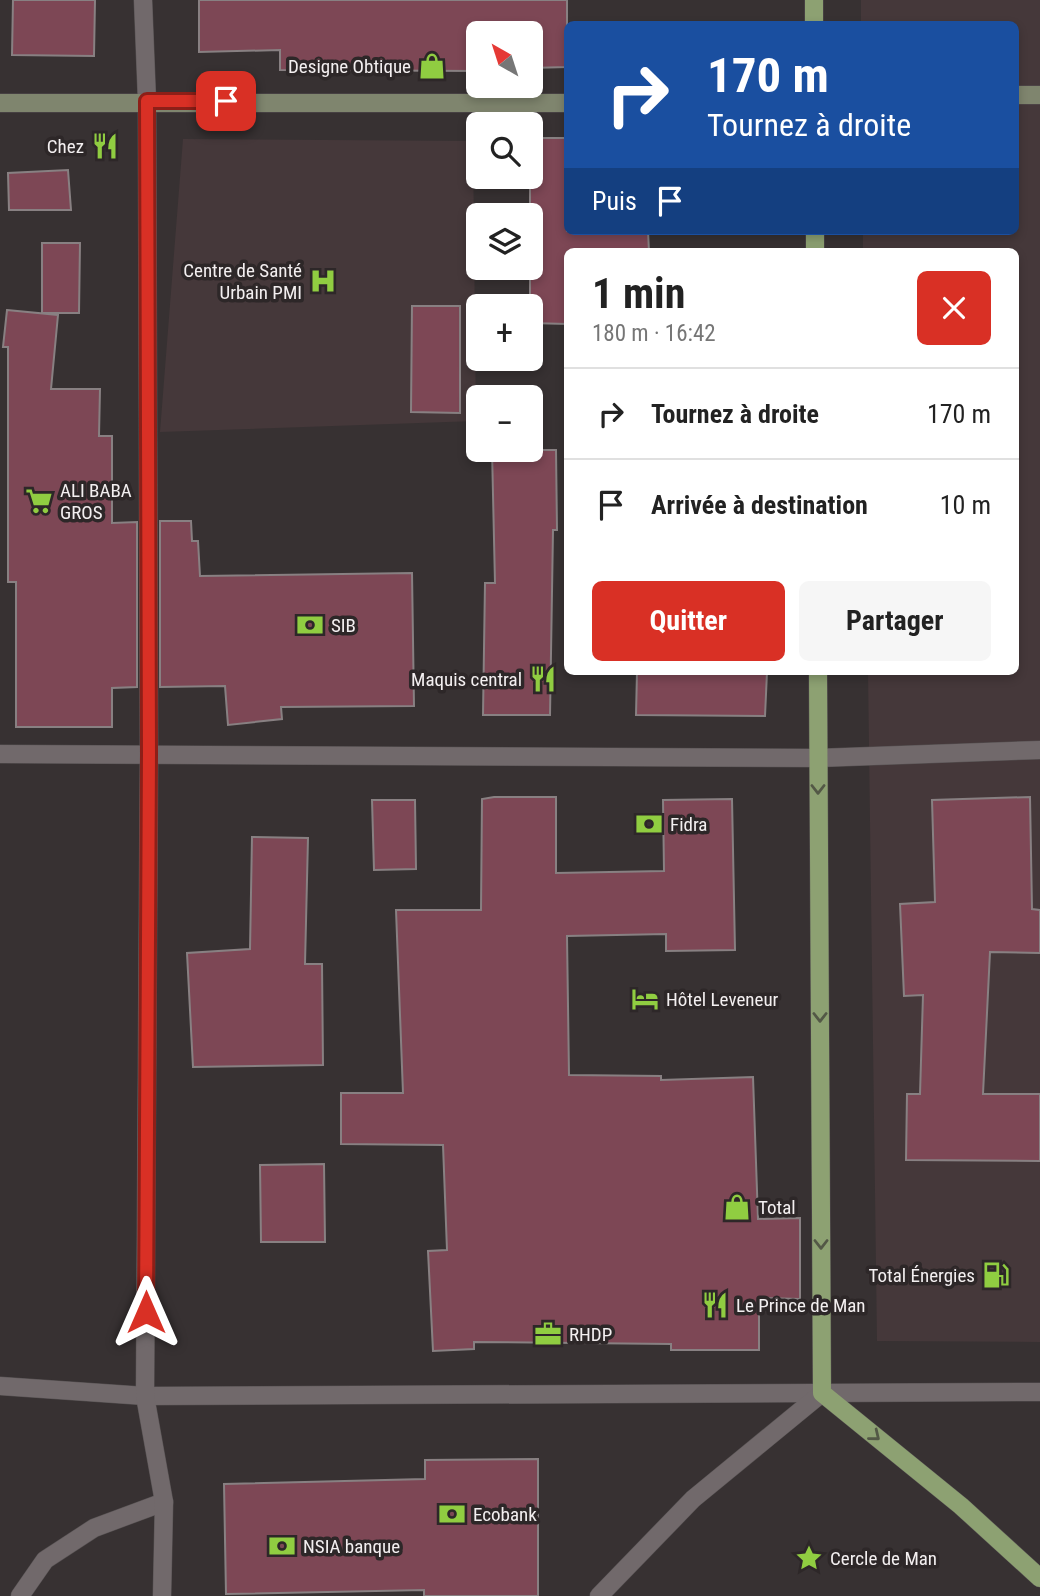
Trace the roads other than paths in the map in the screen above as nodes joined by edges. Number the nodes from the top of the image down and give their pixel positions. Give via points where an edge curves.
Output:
1 (143, 0) edge
2 (814, 0) edge
3 (814, 21) edge
4 (1019, 95) edge
5 (1040, 95) edge
6 (147, 101) junction
7 (0, 103) edge
8 (564, 103) edge
9 (818, 675) edge
10 (1040, 750) edge
11 (0, 754) edge
12 (149, 754) junction
13 (818, 758) junction
14 (0, 1385) edge
15 (1040, 1392) edge
16 (822, 1393) junction
17 (145, 1396) junction
18 (164, 1502) junction
19 (1040, 1578) edge
20 (20, 1596) edge
21 (162, 1596) edge
22 (599, 1596) edge

1 - 6 street
2 - 3 main road
4 - 5 main road
6 - 7 main road
6 - 8 main road
6 - 12 street
9 - 13 main road
10 - 13 street
11 - 12 street
12 - 13 street
12 - 17 street
13 -> 16 main road
14 - 17 street
15 - 16 street
16 - 17 street
16 -> 19 main road via 961,1506
16 - 22 street via 693,1499
17 - 18 street
18 - 20 street via 94,1528 45,1560
18 - 21 street

